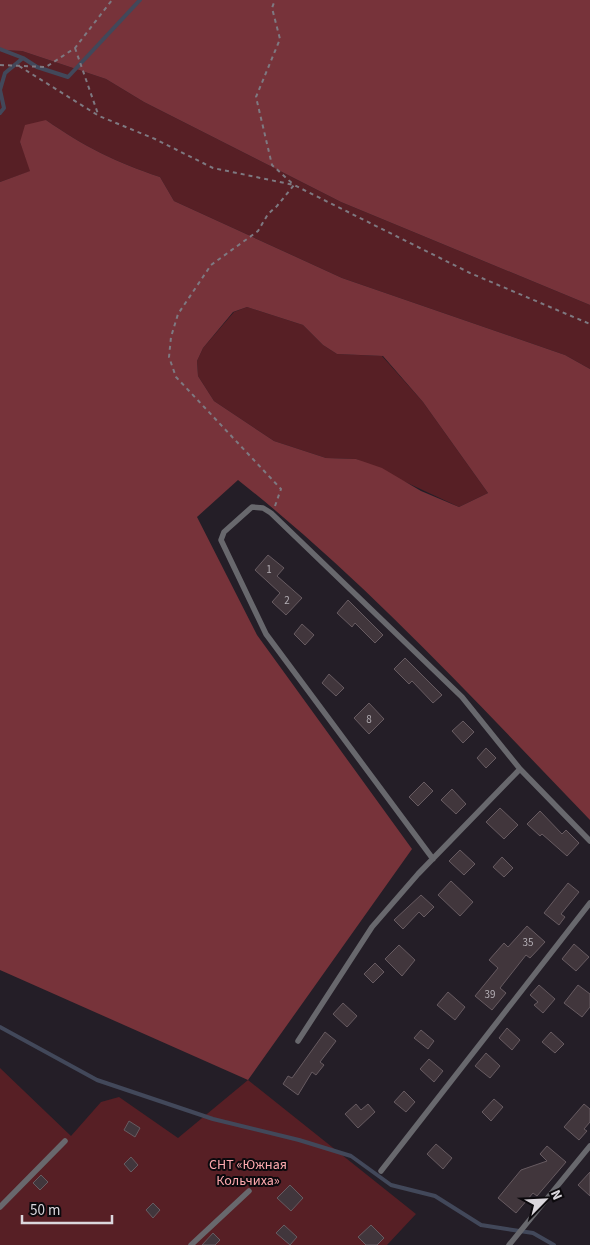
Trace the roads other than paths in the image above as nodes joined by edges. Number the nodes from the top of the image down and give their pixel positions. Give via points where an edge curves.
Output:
1 (520, 769) junction
2 (590, 841) edge
3 (433, 859) junction
4 (590, 903) edge
5 (298, 1040) dead end
6 (65, 1142) dead end
7 (590, 1146) edge
8 (381, 1172) dead end
9 (249, 1190) dead end
10 (0, 1207) edge
11 (191, 1245) edge
12 (509, 1245) edge

1 - 2 lane
1 - 3 lane
1 - 3 lane via 462,697 271,513 257,506 248,509 221,535 222,545 266,634
3 - 5 lane via 372,927
4 - 8 lane
6 - 10 lane
7 - 12 lane
9 - 11 lane

